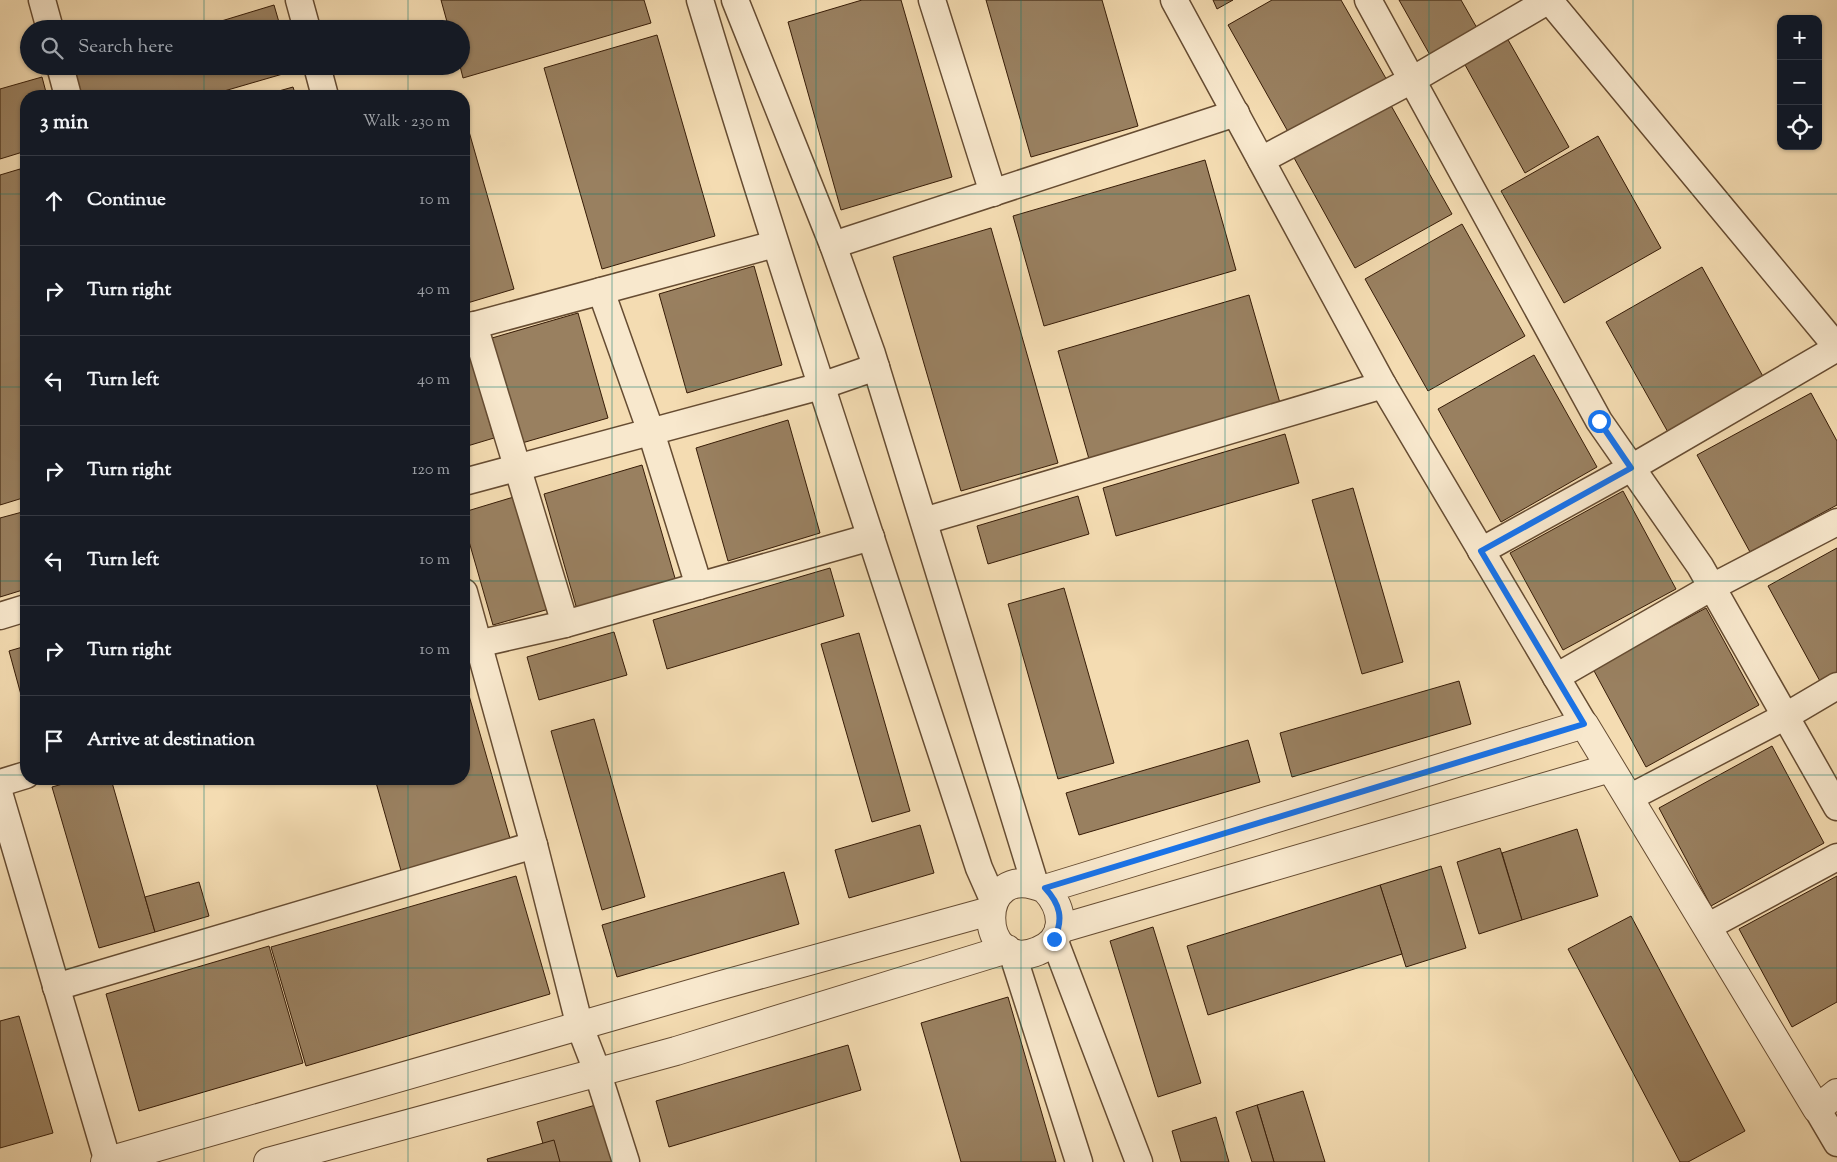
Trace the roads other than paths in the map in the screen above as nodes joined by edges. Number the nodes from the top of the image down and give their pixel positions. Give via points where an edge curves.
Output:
1 (42, 0) edge
2 (299, 0) edge
3 (700, 0) edge
4 (735, 0) edge
5 (932, 0) edge
6 (1174, 0) edge
7 (1368, 0) edge
8 (1549, 0) edge
9 (48, 20) edge
10 (305, 20) edge
11 (62, 75) edge
12 (320, 75) edge
13 (1412, 80) junction
14 (66, 90) edge
15 (324, 90) edge
16 (1236, 113) junction
17 (1261, 160) junction
18 (993, 193) junction
19 (775, 244) junction
20 (833, 245) junction
21 (601, 291) junction
22 (470, 326) edge
23 (470, 329) edge
24 (1837, 347) edge
25 (876, 368) junction
26 (1383, 385) junction
27 (821, 386) junction
28 (651, 432) junction
29 (518, 467) junction
30 (1631, 468) junction
31 (470, 480) edge
32 (924, 521) junction
33 (1837, 522) edge
34 (871, 537) junction
35 (1481, 551) junction
36 (699, 586) junction
37 (1712, 587) junction
38 (20, 610) edge
39 (0, 616) edge
40 (565, 624) junction
41 (471, 645) edge
42 (1556, 677) junction
43 (1837, 686) edge
44 (1786, 716) junction
45 (1584, 724) junction
46 (1610, 768) junction
47 (20, 778) edge
48 (0, 783) edge
49 (0, 796) edge
50 (1629, 798) junction
51 (1837, 807) edge
52 (534, 845) junction
53 (1837, 857) edge
54 (1040, 886) junction
55 (992, 906) junction
56 (1707, 927) junction
57 (1056, 934) junction
58 (1010, 951) junction
59 (56, 987) junction
60 (580, 1027) junction
61 (597, 1071) junction
62 (1827, 1101) edge
63 (1837, 1143) edge
64 (107, 1162) edge
65 (268, 1162) edge
66 (626, 1162) edge
67 (1079, 1162) edge
68 (1139, 1162) edge

1 - 9 street
2 - 10 street
3 - 19 street
4 - 20 street
5 - 18 street
6 - 16 street
7 - 13 street
8 - 13 street
8 - 24 street
11 - 14 street
12 - 15 street
13 - 17 street
13 - 30 street via 1599,421
16 - 17 street
16 - 18 street
17 - 26 street
18 - 20 street
19 - 21 street
19 - 27 street
20 - 25 street
21 - 22 street
21 - 28 street
23 - 29 street
24 - 30 street
25 - 27 street
25 - 32 street
26 - 32 street
26 - 35 street
27 - 28 street
27 - 34 street
28 - 29 street
28 - 36 street
29 - 31 street
29 - 40 street
30 - 35 street
30 - 37 street
32 - 54 street
33 - 37 street
34 - 36 street
34 - 55 street
35 - 42 street
36 - 40 street
37 - 42 street
37 - 44 street
38 - 39 street
40 - 41 street
41 - 52 street
42 - 45 street
43 - 44 street
44 - 50 street
44 - 51 street
45 - 46 street
45 - 54 street
46 - 50 street
46 - 57 street
47 - 48 street
49 - 59 street
50 - 56 street
52 - 59 street
52 - 60 street
53 - 56 street
54 - 55 street via 1023,882 1011,885 1001,892
54 - 57 street via 1056,899 1060,914
55 - 58 street via 990,926 996,940
55 - 60 street
56 - 62 street
57 - 58 street via 1046,948 1024,954
57 - 68 street
58 - 61 street via 676,1051
58 - 67 street
59 - 64 street
60 - 61 street
60 - 64 street
61 - 65 street
61 - 66 street
62 - 63 street

